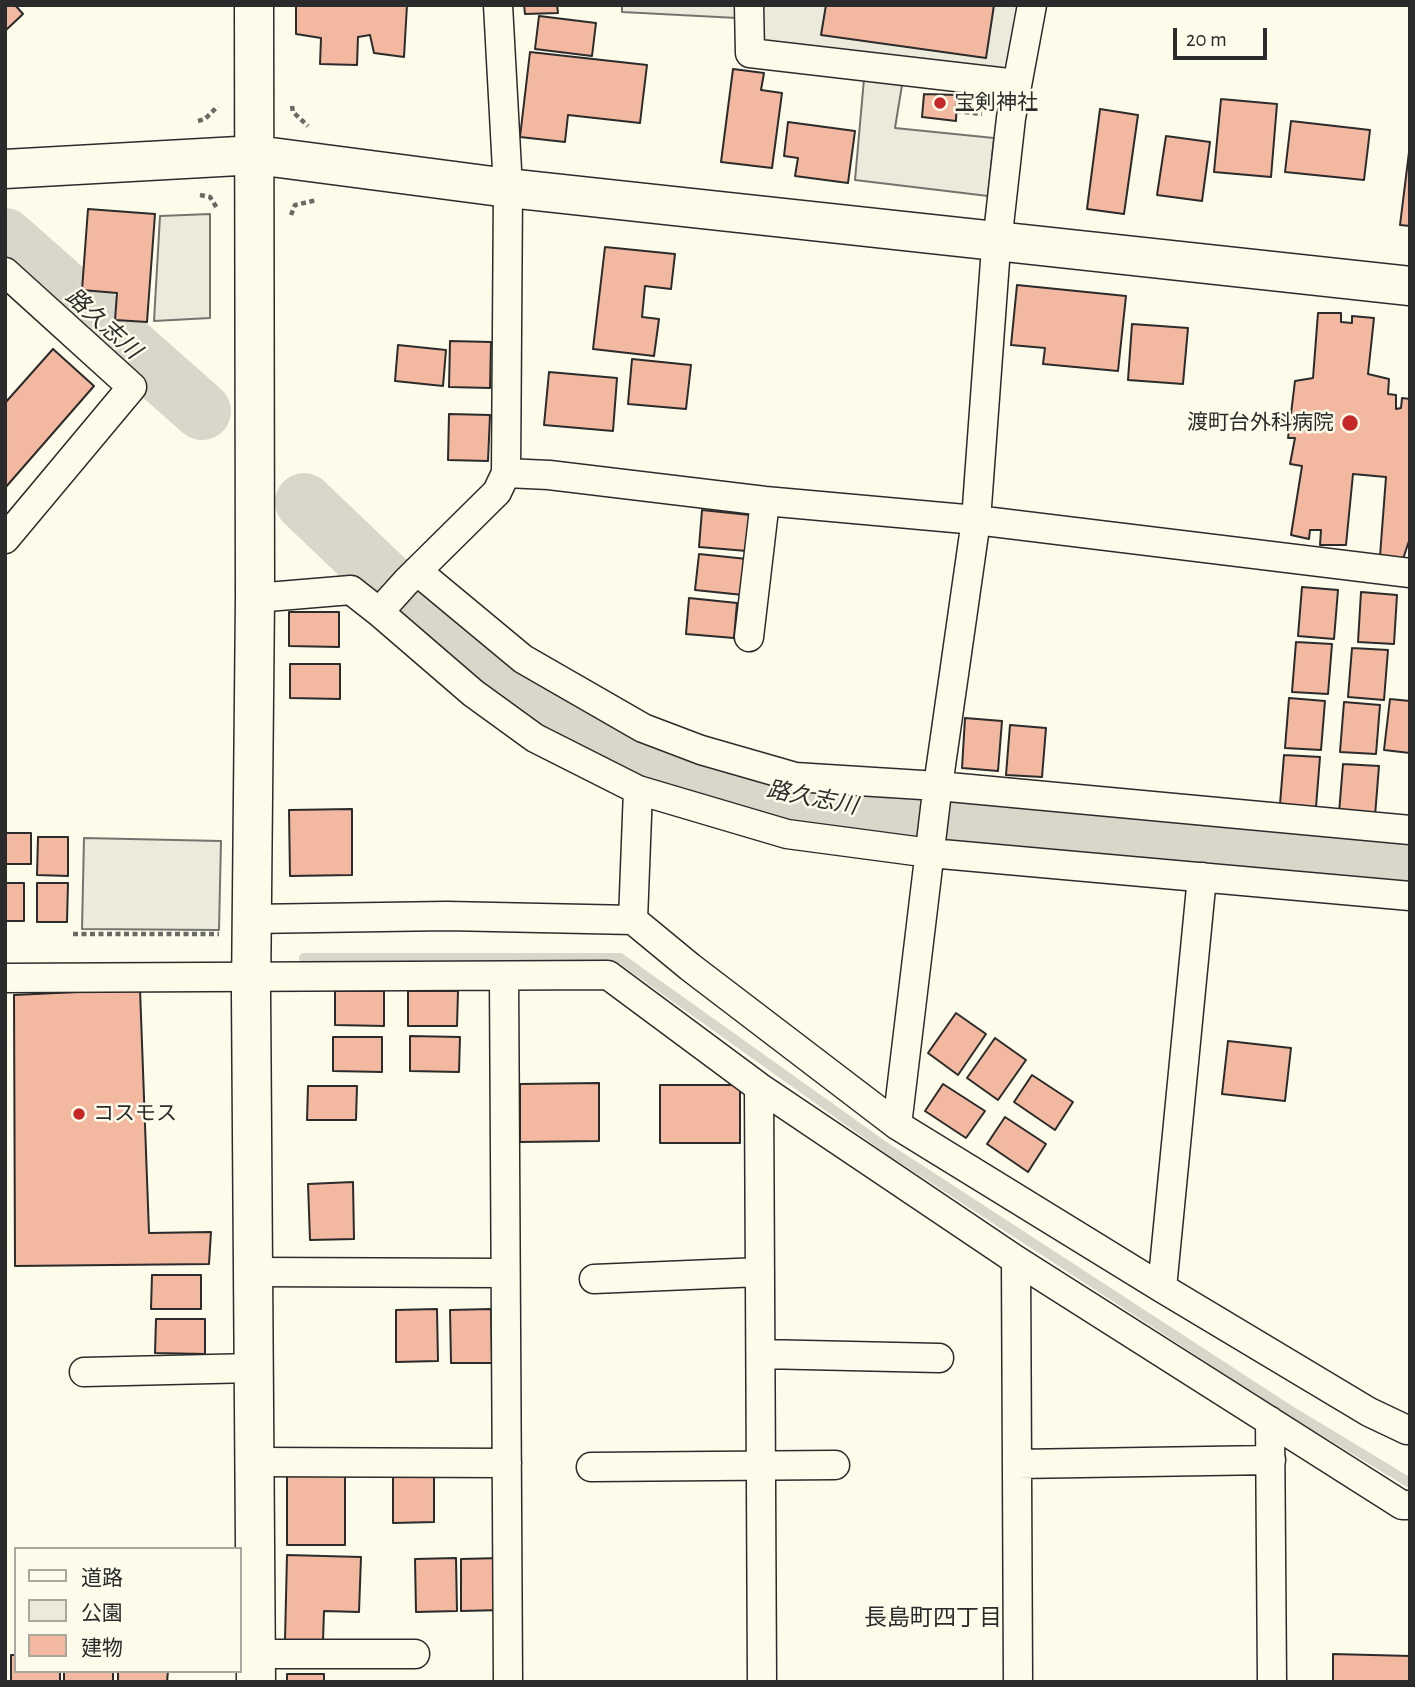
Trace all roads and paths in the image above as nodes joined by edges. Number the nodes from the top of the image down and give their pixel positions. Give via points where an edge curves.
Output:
1 (254, 5) edge
2 (498, 5) edge
3 (749, 5) edge
4 (1032, 5) edge
5 (1017, 84) junction
6 (256, 155) junction
7 (5, 169) edge
8 (508, 188) junction
9 (190, 194) dead end
10 (220, 219) dead end
11 (997, 241) junction
12 (5, 272) edge
13 (1410, 286) edge
14 (506, 472) junction
15 (765, 500) junction
16 (976, 520) junction
17 (5, 539) edge
18 (1410, 573) edge
19 (399, 590) junction
20 (255, 598) junction
21 (749, 637) dead end
22 (638, 790) junction
23 (937, 793) junction
24 (1410, 831) edge
25 (931, 845) junction
26 (1202, 877) junction
27 (1410, 896) edge
28 (633, 920) junction
29 (236, 927) junction
30 (73, 934) dead end
31 (251, 976) junction
32 (504, 976) junction
33 (5, 978) edge
34 (759, 1087) junction
35 (897, 1125) junction
36 (1016, 1260) junction
37 (253, 1272) junction
38 (760, 1272) junction
39 (506, 1273) junction
40 (594, 1279) dead end
41 (1162, 1288) junction
42 (761, 1354) junction
43 (939, 1358) dead end
44 (254, 1368) junction
45 (84, 1372) dead end
46 (1270, 1421) junction
47 (1409, 1425) edge
48 (1271, 1460) junction
49 (254, 1462) junction
50 (507, 1463) junction
51 (1017, 1464) junction
52 (761, 1465) junction
53 (835, 1465) dead end
54 (591, 1466) dead end
55 (1407, 1507) edge
56 (247, 1556) edge
57 (415, 1654) dead end
58 (256, 1668) edge
59 (508, 1682) edge
60 (762, 1682) edge
61 (1018, 1682) edge
62 (1272, 1682) edge

1 - 6 street
2 - 8 street
3 - 5 street via 750,53
4 - 5 street
5 - 11 street
6 - 7 street
6 - 8 street
6 - 20 street
8 - 11 street
8 - 14 street
9 - 10 path via 210,197
11 - 13 street
11 - 16 street
12 - 17 street via 132,387
14 - 15 street
14 - 19 street via 497,492
15 - 16 street
15 - 21 street
16 - 18 street
16 - 23 street
19 - 20 street
19 - 22 street via 473,693 535,738
19 - 23 street via 643,728 701,750 794,777
20 - 29 street
22 - 25 street via 787,834
22 - 28 street
23 - 24 street
23 - 25 street
25 - 26 street
25 - 35 street
26 - 27 street
26 - 41 street
28 - 29 street via 447,916
28 - 35 street
29 - 30 path
29 - 31 street
31 - 32 street
31 - 33 street
31 - 37 street
32 - 34 street via 608,975
32 - 39 street
34 - 36 street
34 - 38 street
35 - 41 street
36 - 46 street
36 - 51 street
37 - 39 street
37 - 44 street
38 - 40 street
38 - 42 street
39 - 50 street
41 - 47 street via 1369,1412
42 - 43 street
42 - 52 street
44 - 45 street
44 - 49 street
46 - 48 street
46 - 55 street
48 - 51 street
48 - 62 street
49 - 50 street
49 - 56 street
50 - 59 street
51 - 61 street
52 - 53 street
52 - 54 street
52 - 60 street
56 - 58 street
57 - 58 street

